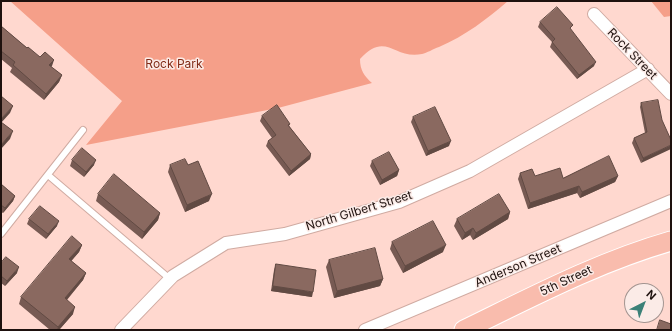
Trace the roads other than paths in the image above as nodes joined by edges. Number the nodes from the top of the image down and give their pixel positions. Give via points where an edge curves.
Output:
1 (594, 14) dead end
2 (648, 69) junction
3 (671, 94) edge
4 (83, 130) dead end
5 (48, 175) junction
6 (671, 201) edge
7 (1, 234) edge
8 (671, 241) edge
9 (170, 279) junction
10 (121, 330) edge
11 (365, 330) edge
12 (464, 330) edge

1 - 2 street, Rock Street
2 - 3 street, Rock Street
2 - 9 street, North Gilbert Street via 470,171 398,202 285,234 226,243
4 - 5 lane
5 - 7 lane
5 - 9 lane
6 - 11 street, Anderson Street
8 - 12 main road, 5th Street via 589,270
9 - 10 street, North Gilbert Street

